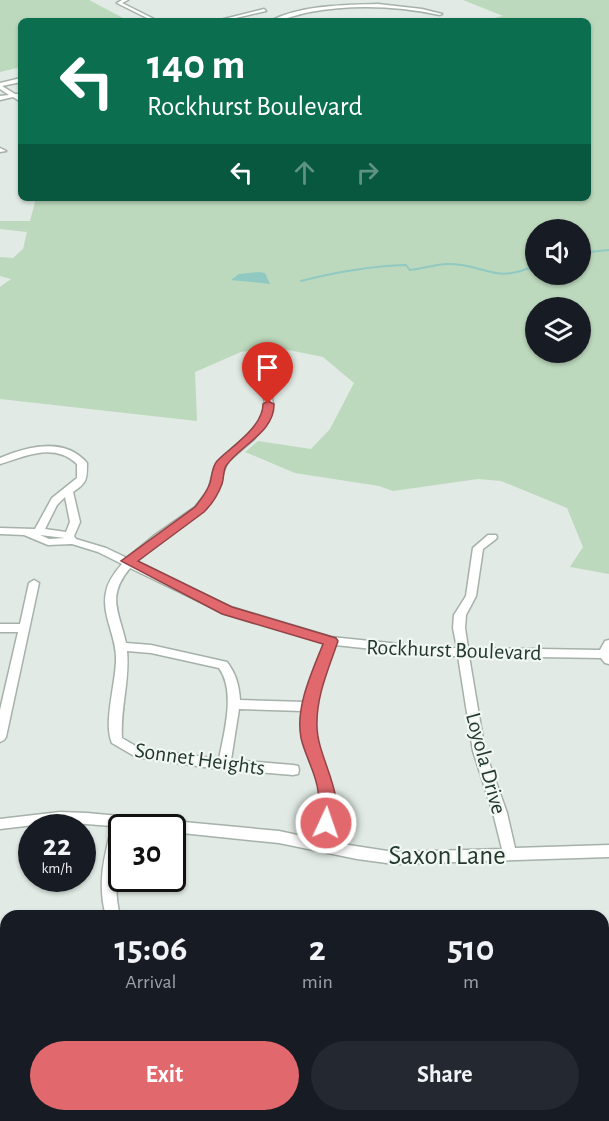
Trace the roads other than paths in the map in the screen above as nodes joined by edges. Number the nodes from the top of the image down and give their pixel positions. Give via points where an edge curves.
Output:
1 (126, 0) edge
2 (183, 0) edge
3 (200, 0) edge
4 (343, 0) edge
5 (260, 5) dead end
6 (351, 7) junction
7 (264, 10) junction
8 (440, 14) dead end
9 (285, 16) junction
10 (150, 18) edge
11 (231, 18) edge
12 (280, 18) edge
13 (18, 81) edge
14 (0, 86) edge
15 (18, 95) edge
16 (0, 98) edge
17 (266, 387) dead end
18 (0, 461) edge
19 (69, 493) junction
20 (0, 531) edge
21 (33, 533) junction
22 (492, 537) dead end
23 (70, 538) junction
24 (128, 561) junction
25 (34, 583) dead end
26 (0, 628) edge
27 (25, 628) junction
28 (331, 641) junction
29 (121, 647) junction
30 (463, 652) junction
31 (607, 653) edge
32 (233, 704) junction
33 (310, 707) junction
34 (0, 737) edge
35 (224, 764) junction
36 (293, 770) dead end
37 (108, 821) edge
38 (0, 824) edge
39 (186, 828) edge
40 (321, 845) junction
41 (609, 851) edge
42 (510, 855) junction
43 (108, 868) edge
44 (108, 891) edge
45 (108, 892) edge
46 (112, 910) edge

1 - 10 street via 119,3
2 - 3 street
4 - 6 street
5 - 7 street
6 - 8 street via 391,6
6 - 9 street
7 - 9 street
7 - 11 street
9 - 12 street
13 - 14 street
14 - 15 street
15 - 16 street
17 - 24 street via 266,418 224,460 208,499 200,509
18 - 19 street via 34,451 71,454 84,471
19 - 21 street via 54,502
19 - 23 street via 75,522
20 - 21 street, Rockhurst Boulevard
21 - 23 street, Rockhurst Boulevard via 48,542
22 - 30 street, Loyola Drive via 478,548 471,596 460,615
23 - 24 street, Rockhurst Boulevard
24 - 28 street, Rockhurst Boulevard via 227,610
24 - 29 street, Sonnet Heights via 110,602
25 - 27 street
26 - 27 street
27 - 34 street
28 - 30 street, Rockhurst Boulevard
28 - 33 street
29 - 32 street via 223,664 233,678
29 - 35 street, Sonnet Heights via 116,740 136,752
30 - 31 street, Rockhurst Boulevard
30 - 42 street, Loyola Drive via 479,751
32 - 33 street
32 - 35 street
33 - 40 street via 309,738 327,791
35 - 36 street, Sonnet Heights
37 - 38 street, Saxon Lane via 60,817
39 - 40 street, Saxon Lane
40 - 42 street, Saxon Lane via 394,858
41 - 42 street, Saxon Lane
43 - 44 street
45 - 46 street

